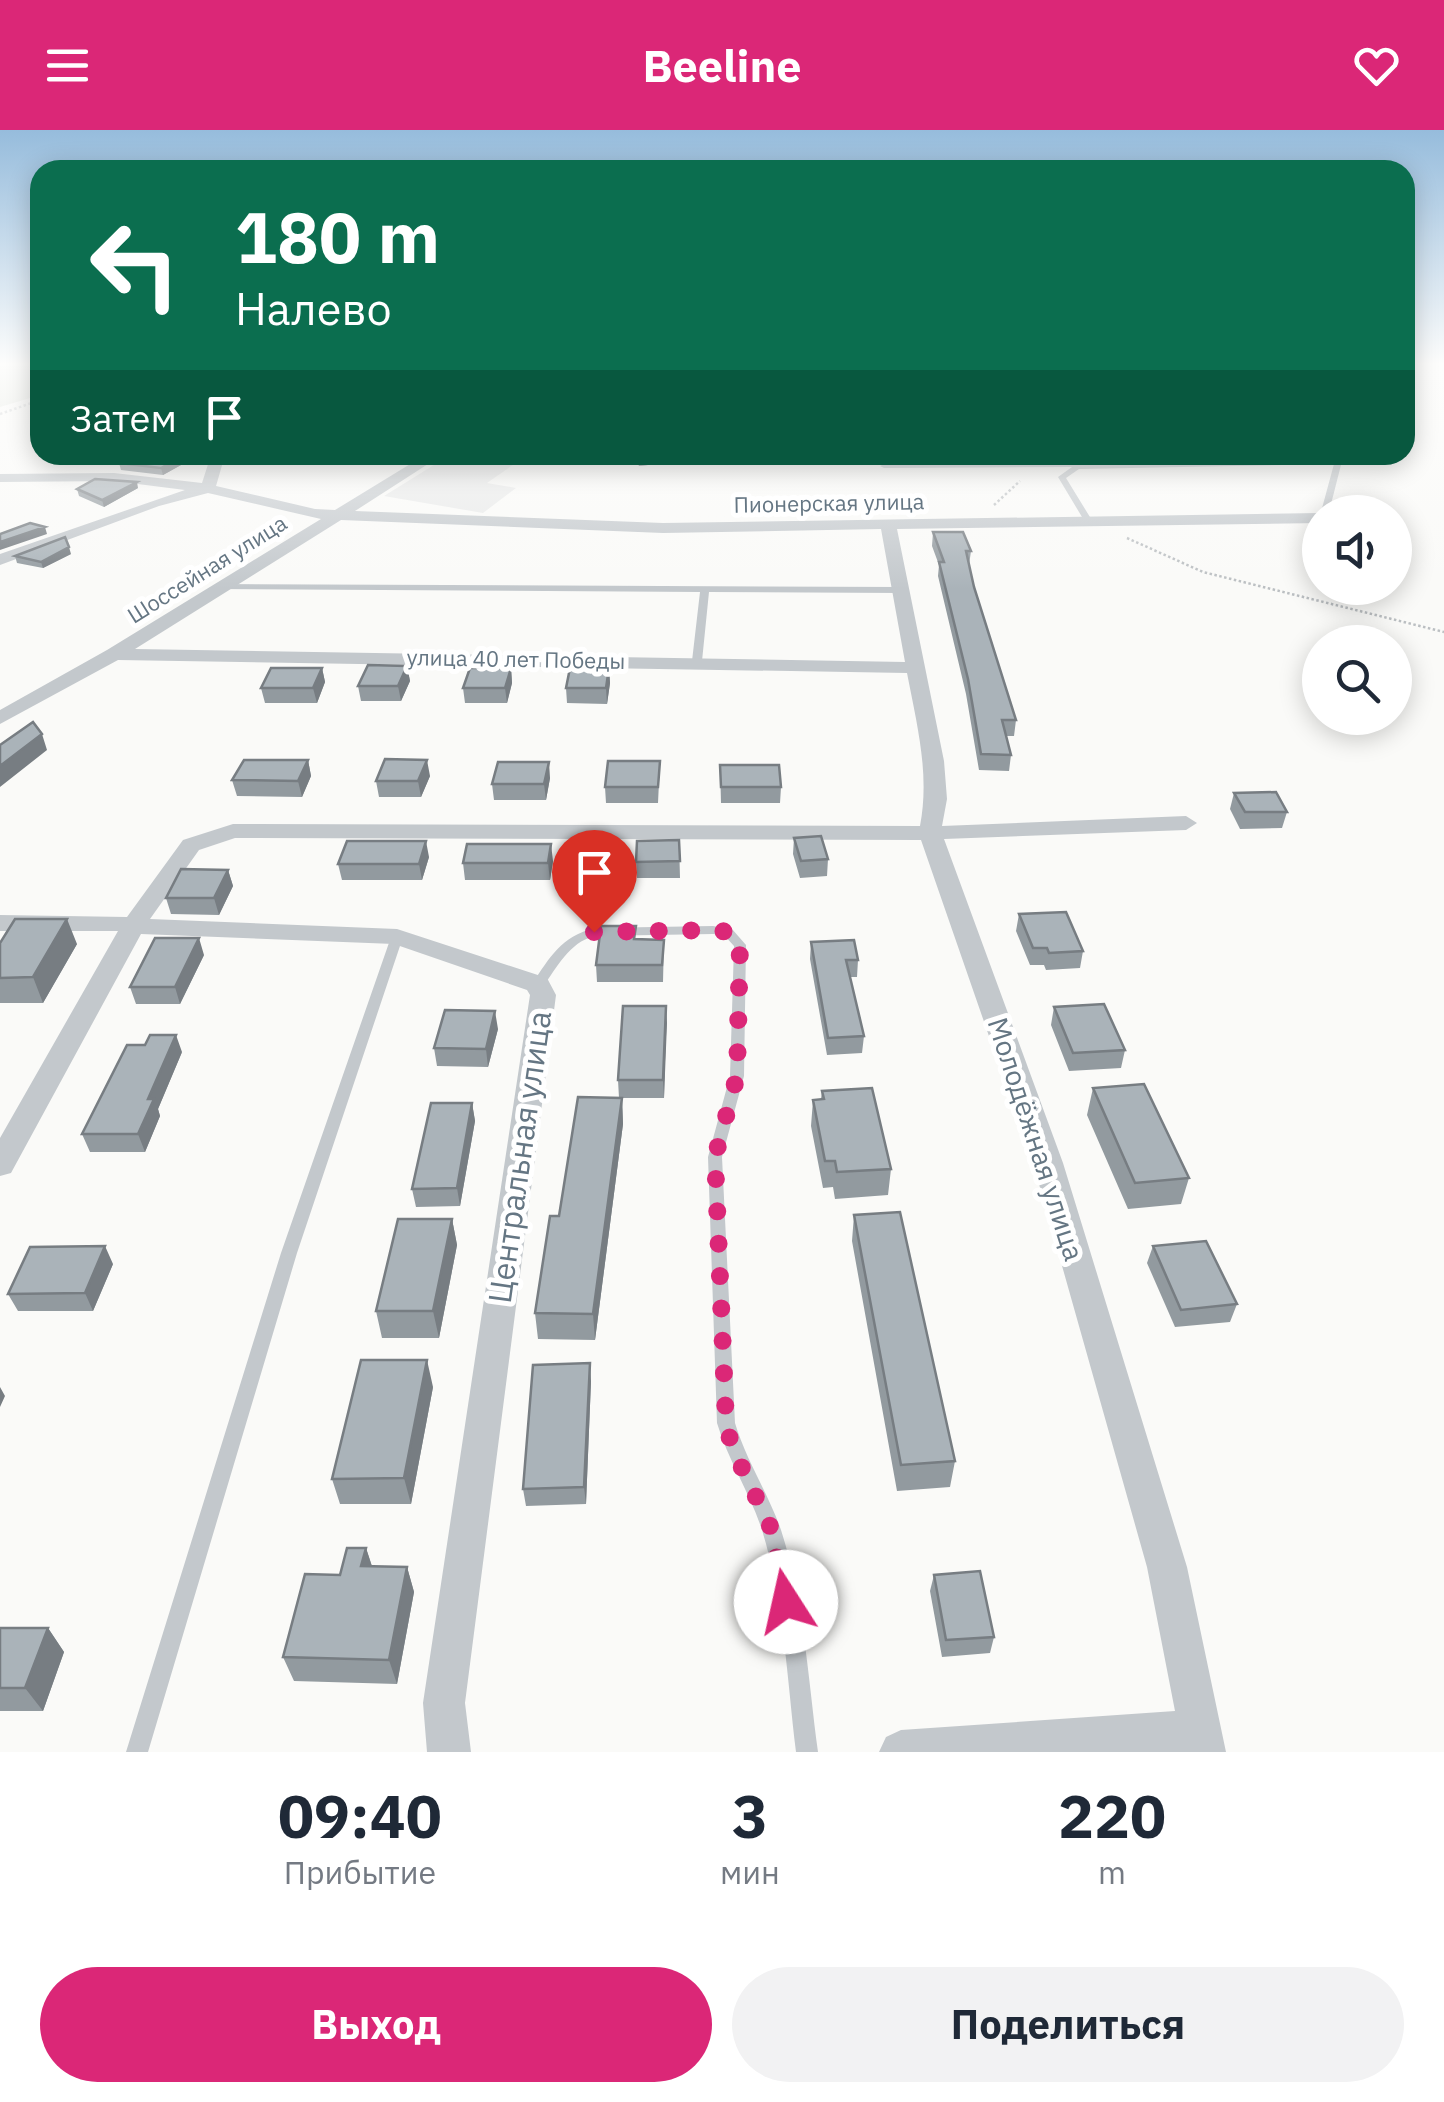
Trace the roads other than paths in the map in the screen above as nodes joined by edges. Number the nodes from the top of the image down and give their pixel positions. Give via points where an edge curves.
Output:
1 (215, 465) edge
2 (420, 465) edge
3 (1099, 465) joint
4 (1337, 465) edge
5 (884, 466) dead end
6 (0, 478) edge
7 (208, 488) junction
8 (1329, 495) edge
9 (339, 514) junction
10 (1302, 518) edge
11 (1090, 522) junction
12 (888, 525) junction
13 (0, 560) edge
14 (220, 587) junction
15 (705, 588) junction
16 (902, 590) junction
17 (114, 654) junction
18 (697, 662) junction
19 (918, 668) junction
20 (0, 718) edge
21 (1186, 823) dead end
22 (930, 833) junction
23 (0, 922) edge
24 (133, 926) junction
25 (397, 937) junction
26 (538, 984) junction
27 (0, 1165) edge
28 (1201, 1741) edge
29 (137, 1752) edge
30 (448, 1752) edge
31 (807, 1752) edge
32 (901, 1752) edge

1 - 7 street
2 - 9 street, Шоссейная улица
3 - 5 lane
3 - 11 lane via 1062,477
4 - 8 lane
6 - 7 street, Пионерская улица via 114,477
7 - 9 street, Пионерская улица
7 - 13 street
9 - 12 street, Пионерская улица via 663,528
9 - 14 street, Шоссейная улица
10 - 11 street, Пионерская улица
11 - 12 street, Пионерская улица
12 - 16 street, Молодёжная улица
14 - 15 lane
14 - 17 street, Шоссейная улица
15 - 16 lane
15 - 18 lane
16 - 19 street, Молодёжная улица
17 - 18 street, улица 40 лет Победы
17 - 20 street, Шоссейная улица
18 - 19 street, улица 40 лет Победы
19 - 22 street, Молодёжная улица via 934,760
21 - 22 street
22 - 24 street via 233,831 191,844
22 - 28 street, Молодёжная улица via 1048,1163 1166,1567
23 - 24 street, Центральная улица
24 - 25 street, Центральная улица
24 - 27 street
25 - 26 street, Центральная улица
25 - 29 lane via 290,1253
26 - 30 street, Центральная улица via 543,995 444,1703
26 - 31 lane via 569,942 594,932 714,930 728,932 740,945 737,1076 715,1157 726,1423 781,1565
28 - 32 street

